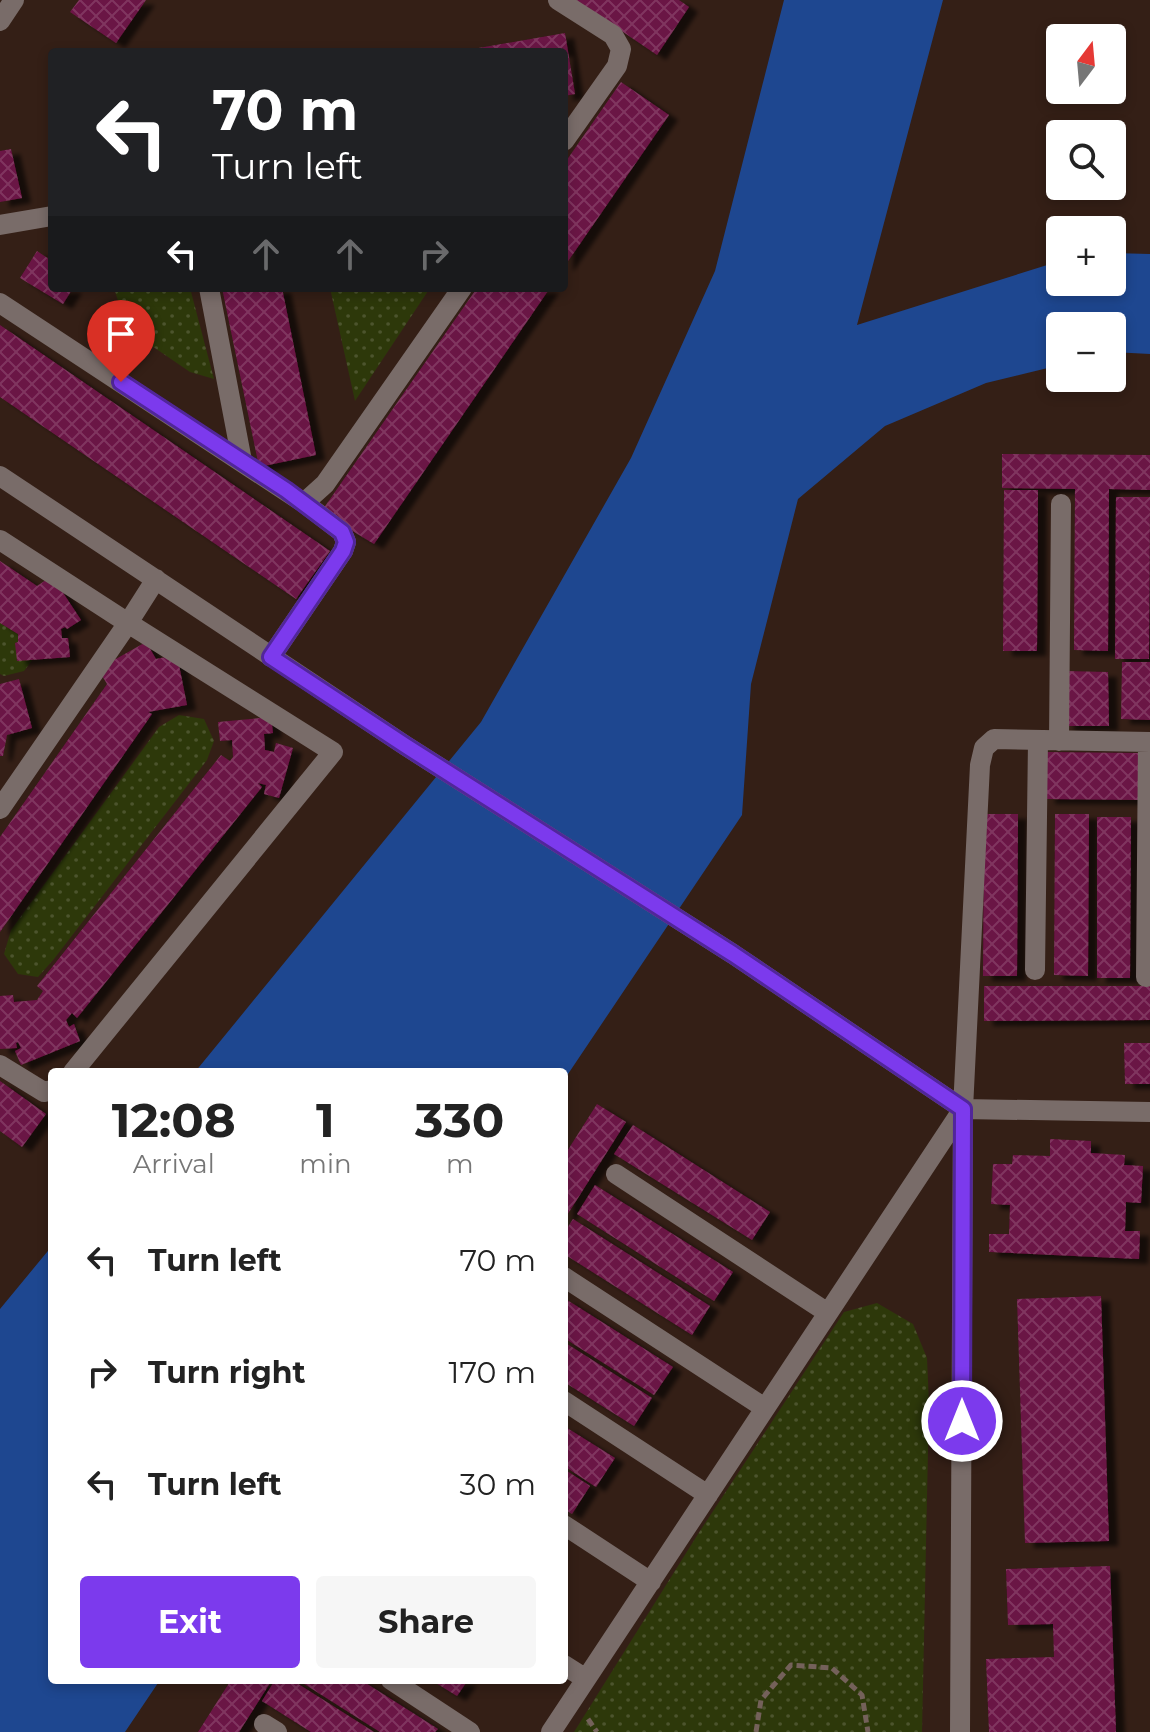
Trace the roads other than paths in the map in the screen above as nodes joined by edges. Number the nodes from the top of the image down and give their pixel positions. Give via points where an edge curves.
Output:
1 (14, 0) edge
2 (558, 0) edge
3 (0, 21) edge
4 (585, 111) junction
5 (568, 114) edge
6 (568, 135) edge
7 (48, 217) edge
8 (0, 225) edge
9 (210, 292) edge
10 (459, 292) edge
11 (0, 303) edge
12 (242, 461) junction
13 (0, 476) edge
14 (304, 503) junction
15 (1061, 504) dead end
16 (0, 540) edge
17 (156, 579) junction
18 (128, 623) junction
19 (271, 657) junction
20 (1048, 741) junction
21 (1149, 742) edge
22 (2, 802) edge
23 (1035, 970) dead end
24 (1146, 977) dead end
25 (0, 1065) edge
26 (76, 1068) edge
27 (48, 1091) edge
28 (963, 1109) junction
29 (1150, 1112) edge
30 (616, 1174) dead end
31 (568, 1280) edge
32 (828, 1313) junction
33 (568, 1404) edge
34 (765, 1408) junction
35 (708, 1495) junction
36 (568, 1528) edge
37 (651, 1582) junction
38 (568, 1668) edge
39 (586, 1679) junction
40 (397, 1684) edge
41 (470, 1732) edge
42 (551, 1732) edge
43 (960, 1732) edge

1 - 3 street
2 - 4 street via 613,35 621,49 617,66
4 - 5 street
4 - 6 street
7 - 8 street
9 - 12 street
10 - 14 street via 325,484
11 - 12 street
12 - 14 street
13 - 17 street
14 - 19 street via 342,532 346,542
15 - 20 street
16 - 18 street
17 - 18 street
17 - 19 street
18 - 22 street
18 - 26 street via 333,752
19 - 28 street
20 - 21 street
20 - 23 street
20 - 28 street via 994,739 984,748 980,765
21 - 24 street
25 - 27 street
28 - 29 street
28 - 32 street
28 - 43 street
30 - 32 street
31 - 34 street
32 - 34 street
33 - 35 street
34 - 35 street
35 - 37 street
36 - 37 street
37 - 39 street
38 - 39 street
39 - 42 street
40 - 41 street

